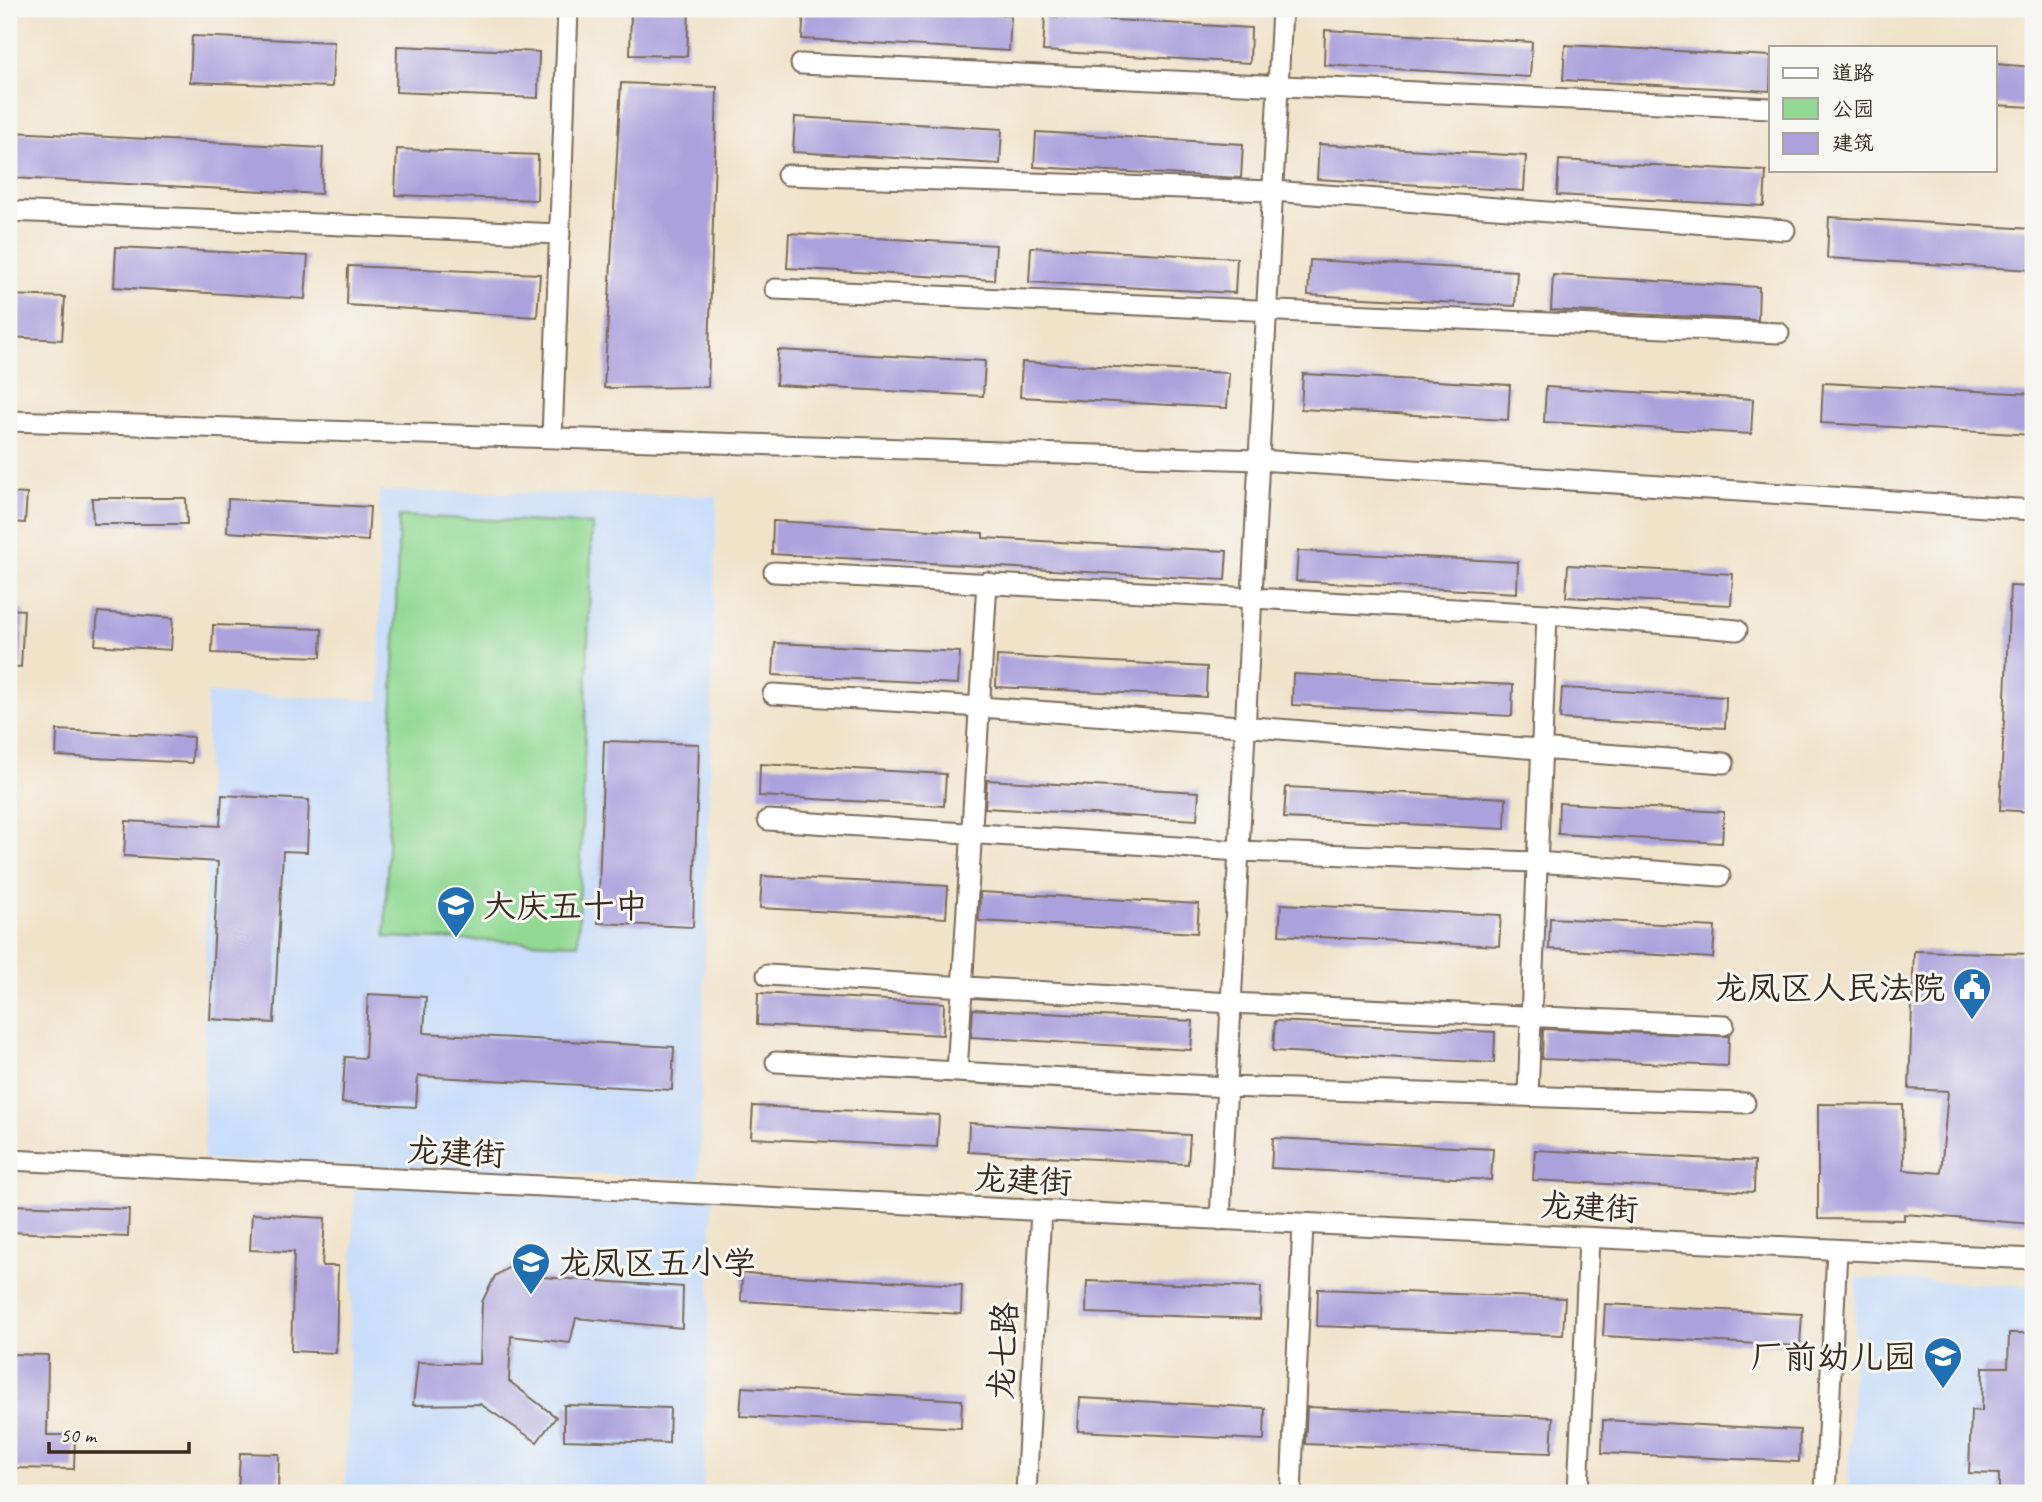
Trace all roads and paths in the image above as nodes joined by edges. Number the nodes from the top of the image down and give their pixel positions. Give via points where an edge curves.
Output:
1 (568, 9) edge
2 (1282, 9) edge
3 (801, 64) dead end
4 (1278, 84) junction
5 (1769, 108) edge
6 (788, 175) dead end
7 (1273, 191) junction
8 (9, 211) edge
9 (1785, 230) dead end
10 (560, 234) junction
11 (775, 289) dead end
12 (1267, 309) junction
13 (1779, 333) dead end
14 (9, 421) edge
15 (552, 438) junction
16 (1259, 460) junction
17 (2033, 510) edge
18 (774, 572) dead end
19 (987, 582) junction
20 (1252, 600) junction
21 (1547, 614) junction
22 (1737, 630) dead end
23 (773, 694) dead end
24 (979, 706) junction
25 (1245, 729) junction
26 (1541, 750) junction
27 (1724, 763) dead end
28 (768, 820) dead end
29 (971, 834) junction
30 (1239, 851) junction
31 (1537, 862) junction
32 (1720, 876) dead end
33 (767, 975) dead end
34 (962, 986) junction
35 (1231, 1003) junction
36 (1531, 1016) junction
37 (1724, 1025) dead end
38 (776, 1062) dead end
39 (957, 1072) junction
40 (1227, 1087) junction
41 (1528, 1096) junction
42 (1745, 1103) dead end
43 (9, 1160) edge
44 (1041, 1211) junction
45 (1220, 1220) junction
46 (1303, 1224) junction
47 (1589, 1238) junction
48 (1837, 1250) junction
49 (2033, 1259) edge
50 (1026, 1493) edge
51 (1291, 1493) edge
52 (1578, 1493) edge
53 (1825, 1493) edge

1 - 10 street
2 - 4 street
3 - 4 street
4 - 5 street
4 - 7 street
6 - 7 street
7 - 9 street
7 - 12 street
8 - 10 street
10 - 15 street
11 - 12 street
12 - 13 street
12 - 16 street
14 - 15 street
15 - 16 street
16 - 17 street
16 - 20 street
18 - 19 street
19 - 20 street
19 - 24 street
20 - 21 street
20 - 25 street
21 - 22 street
21 - 26 street
23 - 24 street
24 - 25 street
24 - 29 street
25 - 26 street
25 - 30 street
26 - 27 street
26 - 31 street
28 - 29 street
29 - 30 street
29 - 34 street
30 - 31 street
30 - 35 street
31 - 32 street
31 - 36 street
33 - 34 street
34 - 35 street
34 - 39 street
35 - 36 street
35 - 40 street
36 - 37 street
36 - 41 street
38 - 39 street
39 - 40 street
40 - 41 street
40 - 45 street
41 - 42 street
43 - 44 street, 龙建街
44 - 45 street, 龙建街
44 - 50 street, 龙七路
45 - 46 street, 龙建街
46 - 47 street, 龙建街
46 - 51 street
47 - 48 street, 龙建街
47 - 52 street
48 - 49 street, 龙建街
48 - 53 street

